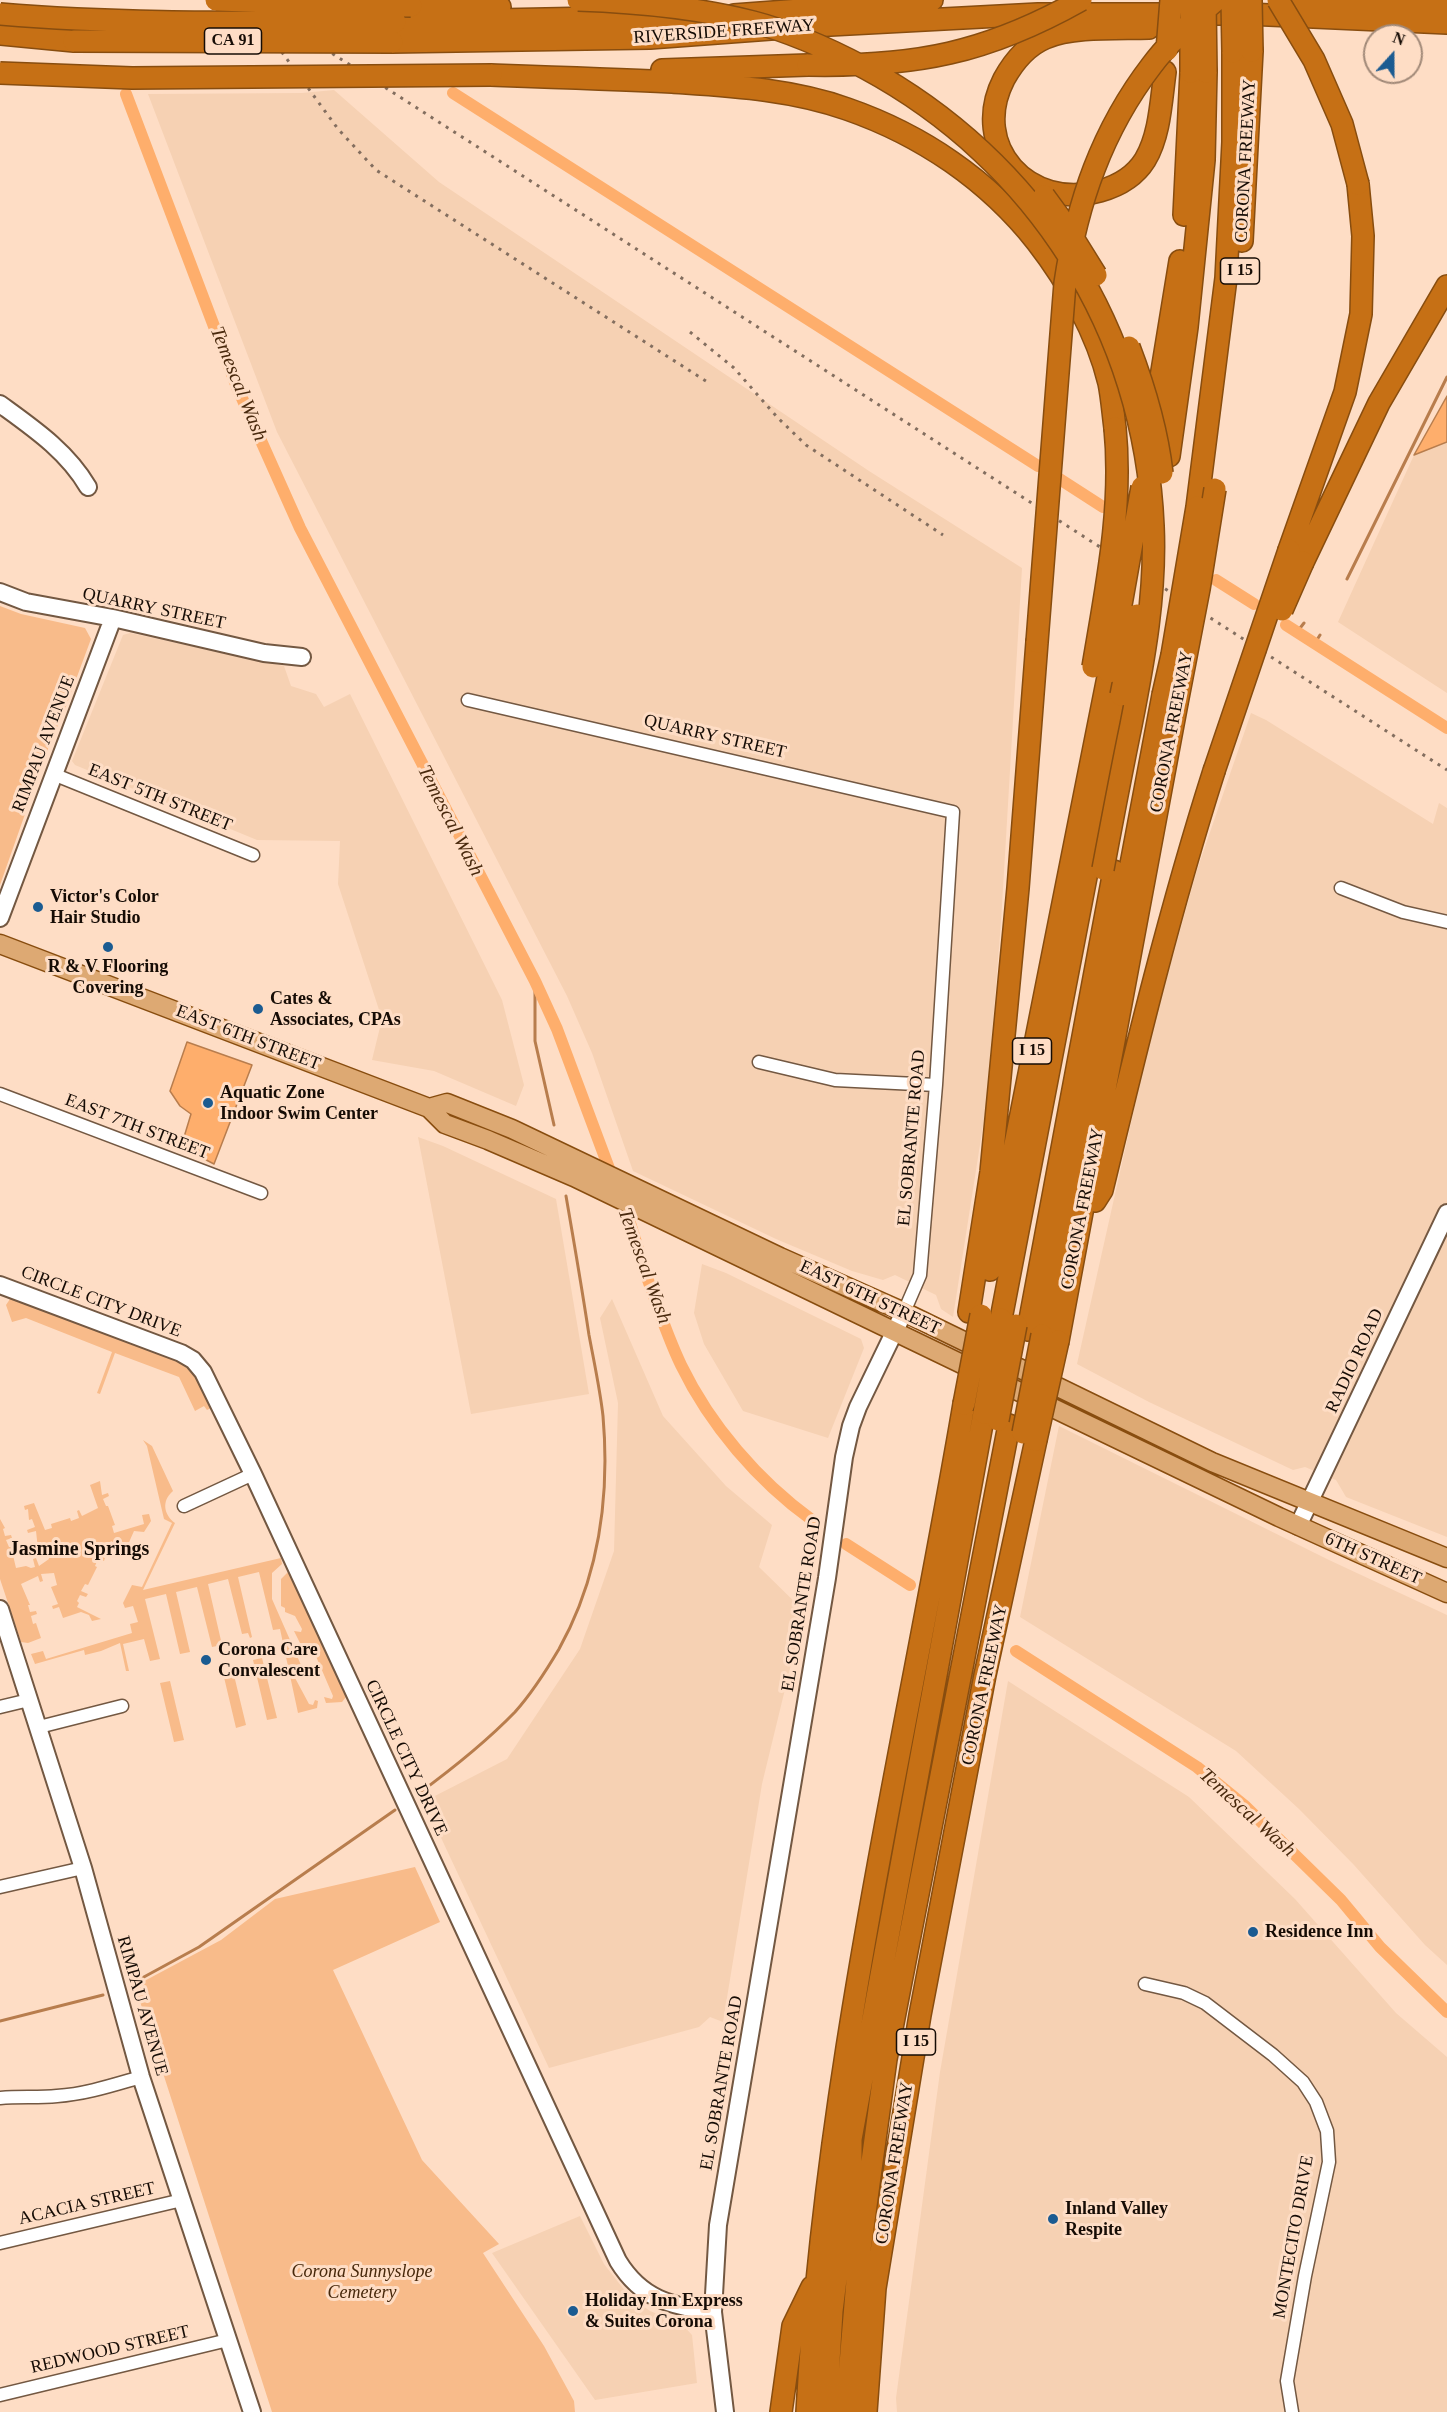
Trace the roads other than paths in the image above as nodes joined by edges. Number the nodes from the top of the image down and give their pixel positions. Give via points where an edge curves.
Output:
1 (216, 0) edge
2 (578, 0) edge
3 (706, 0) edge
4 (932, 0) edge
5 (1081, 0) edge
6 (1171, 0) edge
7 (1191, 0) edge
8 (1205, 0) edge
9 (1216, 0) edge
10 (1232, 0) edge
11 (1251, 0) edge
12 (1278, 0) edge
13 (1292, 0) edge
14 (683, 2) edge
15 (1447, 8) edge
16 (0, 14) edge
17 (1350, 18) junction
18 (1447, 23) edge
19 (394, 32) junction
20 (0, 34) edge
21 (1242, 52) junction
22 (1198, 72) junction
23 (0, 73) edge
24 (491, 75) junction
25 (1447, 286) edge
26 (0, 404) edge
27 (1159, 453) junction
28 (88, 487) dead end
29 (1296, 556) junction
30 (0, 592) edge
31 (113, 618) junction
32 (302, 657) dead end
33 (1101, 670) junction
34 (1170, 699) junction
35 (468, 700) dead end
36 (53, 774) junction
37 (953, 812) joint
38 (253, 855) dead end
39 (1108, 870) junction
40 (1341, 888) dead end
41 (0, 918) edge
42 (1447, 922) edge
43 (0, 944) edge
44 (759, 1062) dead end
45 (936, 1085) junction
46 (0, 1094) edge
47 (429, 1108) junction
48 (261, 1193) dead end
49 (1447, 1213) edge
50 (1081, 1225) junction
51 (0, 1285) edge
52 (904, 1312) junction
53 (1014, 1325) junction
54 (895, 1330) junction
55 (1010, 1426) junction
56 (254, 1474) junction
57 (1309, 1502) junction
58 (184, 1506) dead end
59 (1298, 1526) junction
60 (1447, 1558) edge
61 (973, 1574) junction
62 (1447, 1593) edge
63 (0, 1609) edge
64 (964, 1662) junction
65 (29, 1700) junction
66 (122, 1706) dead end
67 (0, 1707) edge
68 (39, 1727) junction
69 (83, 1868) junction
70 (0, 1887) edge
71 (1145, 1984) dead end
72 (141, 2077) junction
73 (0, 2098) edge
74 (862, 2162) junction
75 (182, 2200) junction
76 (0, 2243) edge
77 (817, 2279) junction
78 (713, 2312) junction
79 (228, 2340) junction
80 (0, 2395) edge
81 (252, 2412) edge
82 (725, 2412) edge
83 (782, 2412) edge
84 (807, 2412) edge
85 (826, 2412) edge
86 (846, 2412) edge
87 (866, 2412) edge
88 (1292, 2412) edge

1 - 14 highway, bridge via 614,8
2 - 39 highway, bridge via 643,3 753,22 813,43 881,77 949,123 1004,171 1040,213 1079,274 1114,342 1128,386 1149,469 1153,528 1145,650
3 - 39 highway, bridge via 812,30 840,42 900,72 964,118 1043,195 1064,222 1121,326 1158,436 1168,537 1158,650
4 - 19 highway via 746,15
5 - 24 highway, bridge via 1015,33 958,52 912,61 862,66
6 - 17 highway, bridge via 1165,72 1160,112 1144,162 1128,179 1095,192 1056,194 1021,178 1005,158 994,116 999,89 1021,54 1046,37 1084,31
7 - 22 highway, bridge
8 - 22 highway, bridge
9 - 53 highway, bridge via 1152,64 1125,103 1086,187 1072,235 991,1172
10 - 21 highway, bridge
11 - 21 highway, CORONA FREEWAY / I 15, bridge
12 - 29 highway, bridge via 1314,60 1342,124 1358,184 1363,236 1361,314 1345,392
13 - 15 highway
16 - 19 highway, bridge
17 - 18 highway, RIVERSIDE FREEWAY / CA 91
17 - 19 highway, RIVERSIDE FREEWAY / CA 91 via 1038,14 650,38
19 - 20 highway, RIVERSIDE FREEWAY / CA 91, bridge via 74,40
21 - 34 highway, bridge via 1226,278 1197,507 1172,655
21 - 34 highway, CORONA FREEWAY / I 15, bridge via 1248,158 1240,269 1215,489 1199,590
22 - 27 highway
23 - 24 highway, bridge via 156,78
24 - 33 highway, bridge via 759,89 845,108 917,140 988,188 1050,259 1094,341 1108,383 1117,452 1116,505
25 - 29 highway
26 - 28 street via 62,453
27 - 33 highway, bridge
27 - 53 highway, bridge
29 - 50 highway, bridge via 1214,771 1160,952 1101,1190
30 - 31 street, QUARRY STREET via 26,602
31 - 32 street, QUARRY STREET via 264,653
31 - 36 street, RIMPAU AVENUE
33 - 53 highway, CORONA FREEWAY / I 15 via 1087,789 1029,1065
34 - 50 highway, CORONA FREEWAY / I 15
34 - 53 highway
35 - 37 street, QUARRY STREET
36 - 38 street, EAST 5TH STREET
36 - 41 street, RIMPAU AVENUE
37 - 45 street, EL SOBRANTE ROAD
39 - 53 highway
40 - 42 street via 1403,912
43 - 47 main road, EAST 6TH STREET
44 - 45 street via 835,1080
45 - 52 street, EL SOBRANTE ROAD via 920,1275
46 - 48 street, EAST 7TH STREET
47 - 52 main road, EAST 6TH STREET via 447,1103 512,1129
47 - 54 main road, EAST 6TH STREET via 445,1124 580,1180
49 - 57 street, RADIO ROAD
50 - 53 highway, CORONA FREEWAY / I 15
51 - 56 street, CIRCLE CITY DRIVE via 193,1360 203,1372
52 - 54 street, EL SOBRANTE ROAD
52 - 57 main road, EAST 6TH STREET via 1212,1462
53 - 55 highway, CORONA FREEWAY / I 15, bridge
53 - 55 highway, bridge
53 - 55 highway
53 - 61 highway, CORONA FREEWAY / I 15, bridge via 964,1337 970,1367 964,1404
54 - 59 main road, EAST 6TH STREET
54 - 78 street, EL SOBRANTE ROAD via 858,1407 844,1457 718,2225
55 - 61 highway, CORONA FREEWAY / I 15
55 - 61 highway
55 - 61 highway
56 - 58 street
56 - 78 street, CIRCLE CITY DRIVE via 618,2261 632,2281 650,2295 672,2305
57 - 59 street, RADIO ROAD
57 - 60 main road, 6TH STREET
59 - 62 main road, 6TH STREET
61 - 64 highway, CORONA FREEWAY / I 15
61 - 64 highway
61 - 77 highway, CORONA FREEWAY / I 15 via 923,1638 852,2009
63 - 65 street, RIMPAU AVENUE
64 - 74 highway via 881,2139
64 - 74 highway via 851,2139
64 - 87 highway, CORONA FREEWAY / I 15 via 920,2015 875,2288
65 - 67 street
65 - 68 street, RIMPAU AVENUE
66 - 68 street
68 - 69 street, RIMPAU AVENUE
69 - 70 street
69 - 72 street, RIMPAU AVENUE
71 - 88 street, MONTECITO DRIVE via 1184,1993 1204,2003 1266,2049 1303,2082 1327,2130 1329,2162 1287,2381
72 - 73 street via 55,2097
72 - 75 street, RIMPAU AVENUE
74 - 85 highway via 832,2311
74 - 86 highway via 859,2257
75 - 76 street, ACACIA STREET
75 - 79 street, RIMPAU AVENUE
77 - 83 highway via 793,2326
77 - 84 highway, CORONA FREEWAY / I 15
78 - 82 street, EL SOBRANTE ROAD
79 - 80 street, REDWOOD STREET
79 - 81 street, RIMPAU AVENUE

